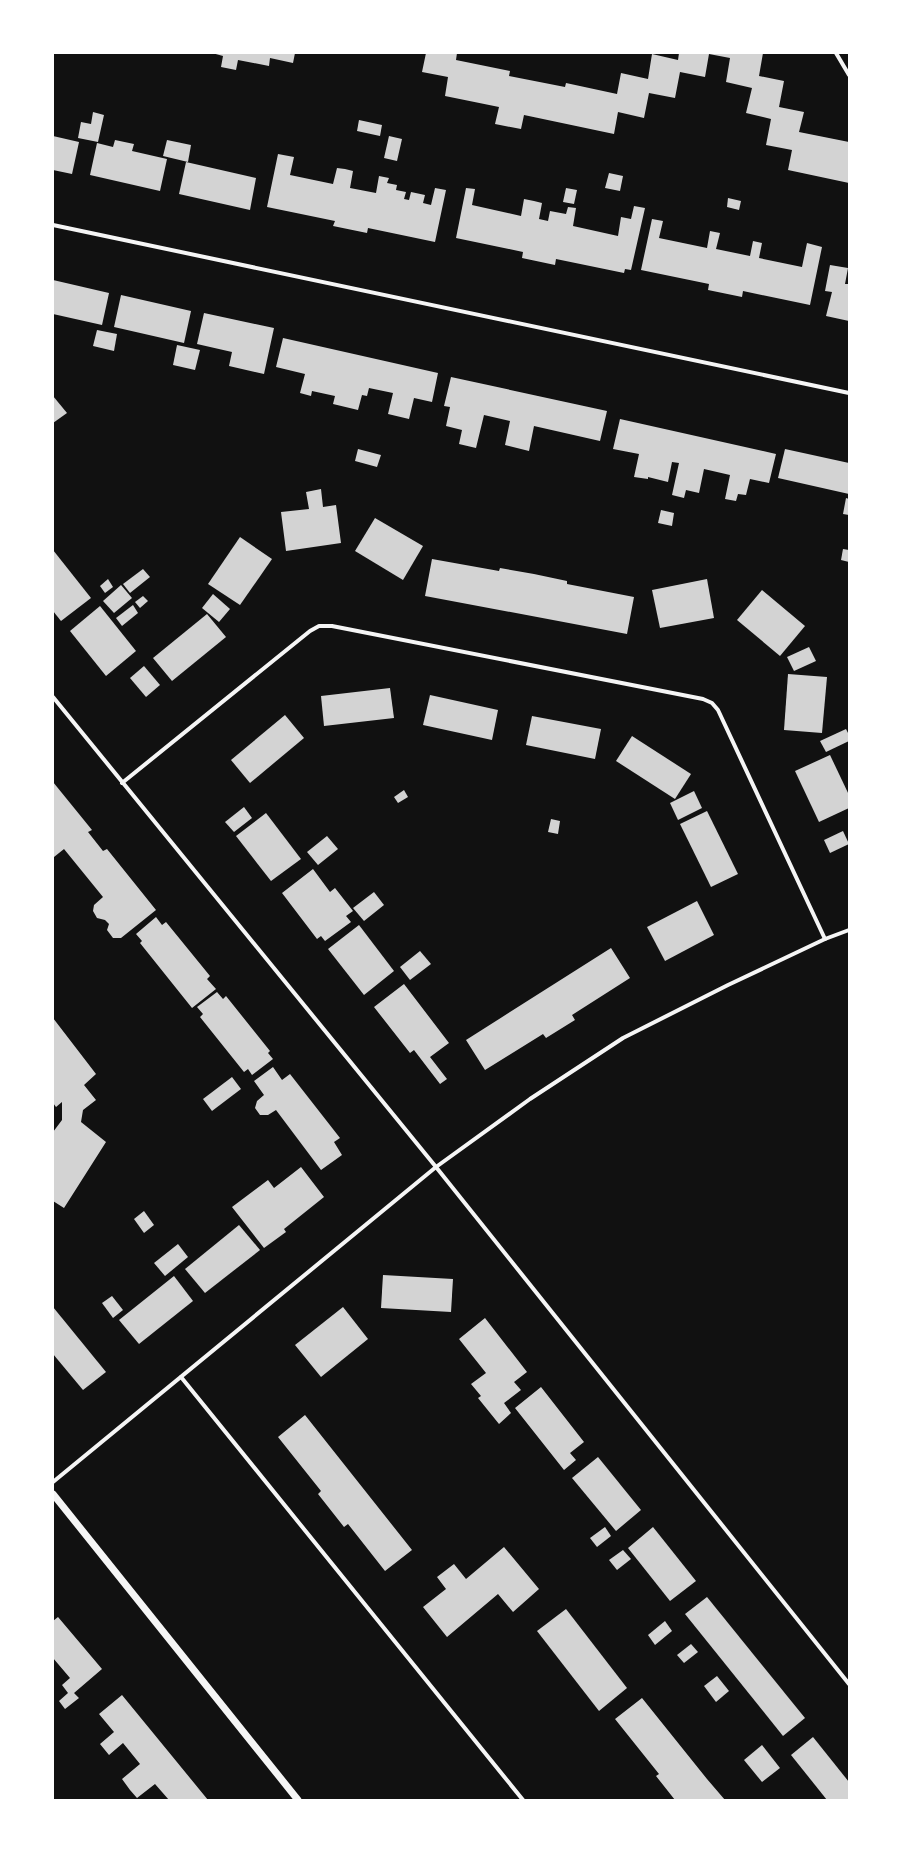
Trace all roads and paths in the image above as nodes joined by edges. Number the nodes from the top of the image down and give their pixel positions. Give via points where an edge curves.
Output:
1 (836, 53) edge
2 (849, 76) edge
3 (53, 225) edge
4 (849, 393) edge
5 (53, 698) edge
6 (122, 783) junction
7 (849, 930) edge
8 (825, 939) junction
9 (436, 1167) junction
10 (181, 1377) junction
11 (53, 1482) edge
12 (53, 1494) edge
13 (849, 1684) edge
14 (298, 1800) edge
15 (523, 1800) edge

1 - 2 street
3 - 4 street
5 - 6 street
6 - 8 street via 319,626 332,626 703,699 712,703 718,710
6 - 9 street
7 - 8 street
8 - 9 street via 623,1038 530,1099
9 - 10 street
9 - 13 street
10 - 11 street
10 - 15 street
12 - 14 street

